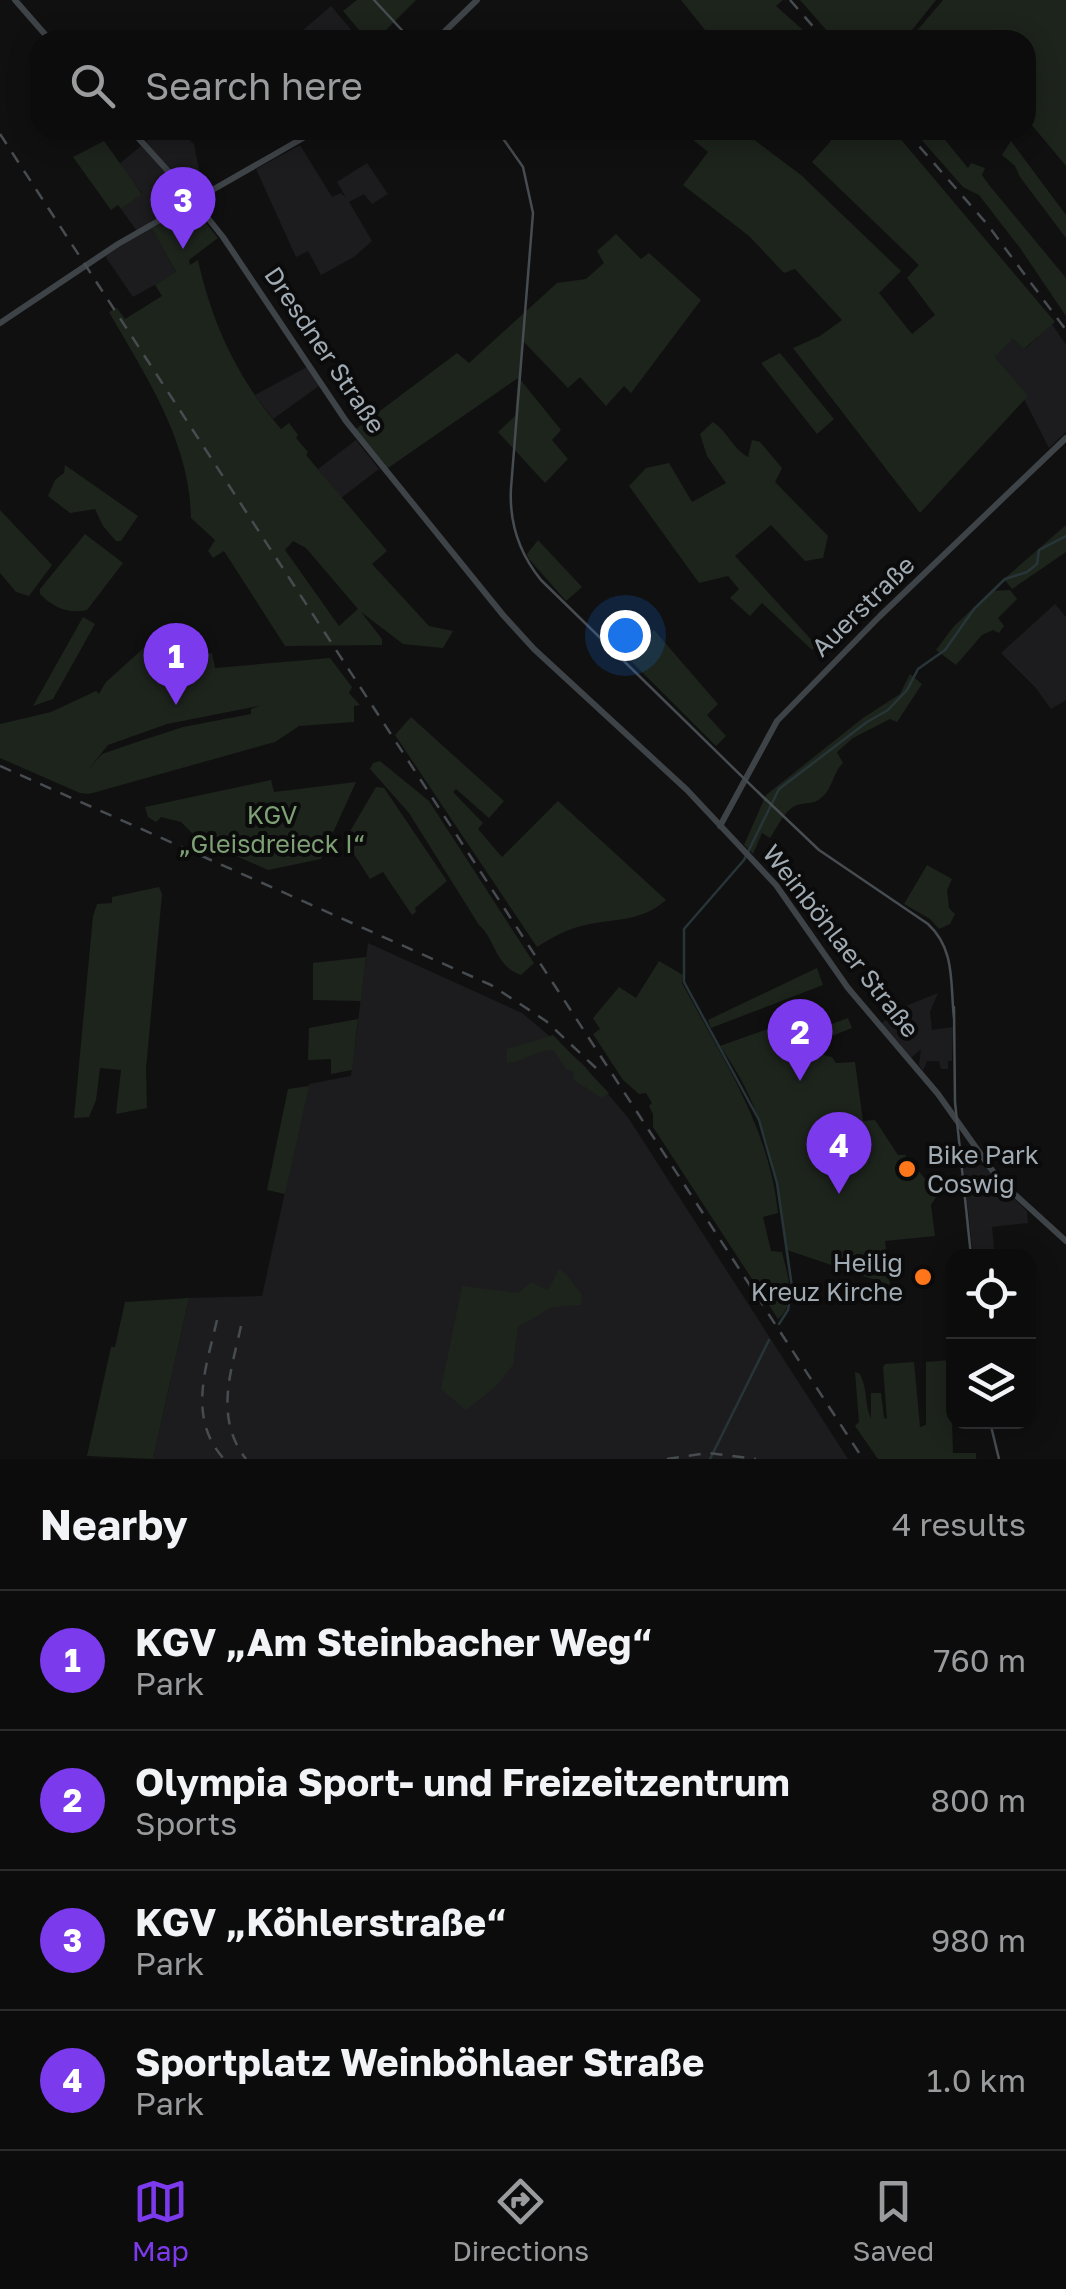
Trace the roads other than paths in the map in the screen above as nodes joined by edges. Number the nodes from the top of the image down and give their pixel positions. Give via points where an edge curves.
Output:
1 (15, 0) edge
2 (477, 0) edge
3 (41, 30) edge
4 (446, 30) edge
5 (140, 140) edge
6 (299, 140) edge
7 (194, 200) junction
8 (0, 323) edge
9 (1066, 438) edge
10 (485, 594) joint
11 (720, 826) junction
12 (1066, 1241) edge

1 - 3 main road
2 - 4 main road
5 - 7 main road, Dresdner Straße
6 - 7 main road
7 - 8 main road
7 - 10 main road, Dresdner Straße via 352,429
9 - 11 main road, Auerstraße via 777,721
10 - 11 main road, Weinböhlaer Straße
11 - 12 main road, Weinböhlaer Straße via 776,885 999,1180

